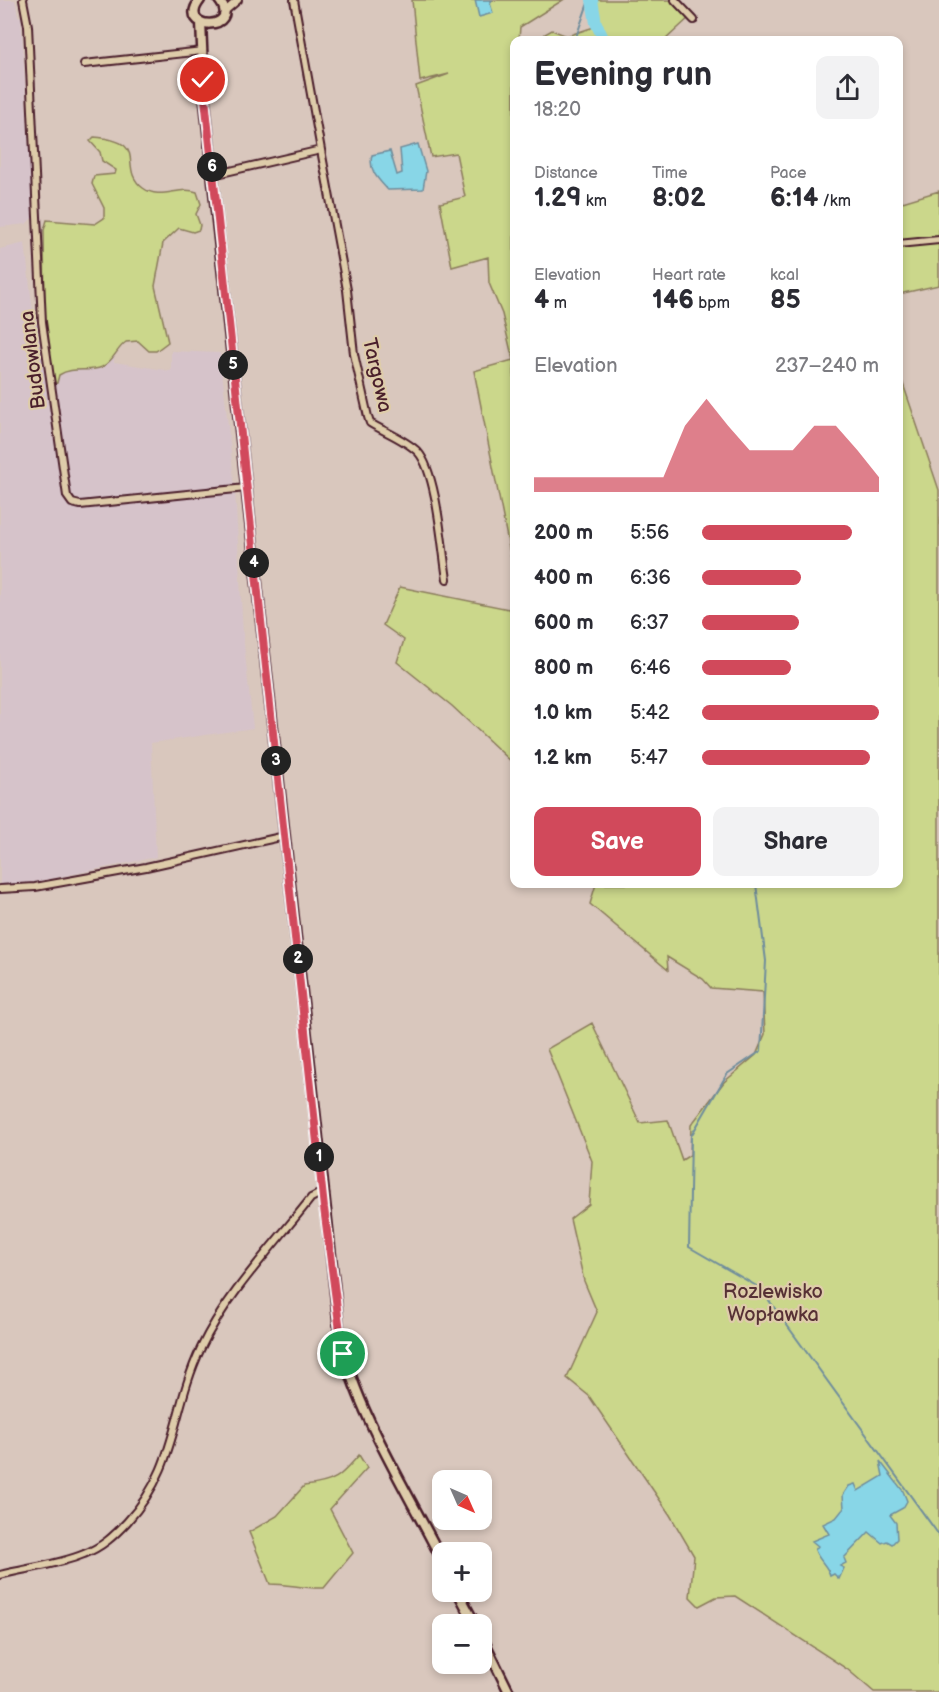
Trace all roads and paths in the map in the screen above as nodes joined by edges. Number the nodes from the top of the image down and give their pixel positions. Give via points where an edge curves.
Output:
1 (23, 0) edge
2 (200, 0) edge
3 (220, 0) edge
4 (238, 0) edge
5 (294, 0) edge
6 (675, 0) edge
7 (223, 13) junction
8 (694, 20) dead end
9 (201, 22) junction
10 (212, 25) junction
11 (203, 50) junction
12 (84, 64) dead end
13 (321, 150) junction
14 (213, 175) junction
15 (939, 240) edge
16 (903, 244) edge
17 (246, 488) junction
18 (447, 579) dead end
19 (285, 836) junction
20 (0, 889) edge
21 (323, 1192) junction
22 (433, 1542) edge
23 (0, 1575) edge
24 (492, 1657) edge
25 (510, 1692) edge

1 - 17 street, Budowlana via 28,26 42,322 67,496 80,505
2 - 9 main road via 195,11
3 - 7 main road
4 - 7 street
5 - 13 street, Targowa
6 - 8 street
7 - 10 main road
9 - 10 main road
9 - 11 main road
10 - 11 main road
11 - 12 street
11 - 14 main road
13 - 14 street
13 - 18 street, Targowa via 368,417 370,423 417,451 426,463
14 - 17 main road
15 - 16 street
17 - 19 main road
19 - 20 street via 146,867 35,887
19 - 21 main road
21 - 22 main road via 339,1338 348,1370
21 - 23 street via 311,1198 210,1329 192,1368 165,1462 144,1502 98,1548 81,1556
24 - 25 main road

